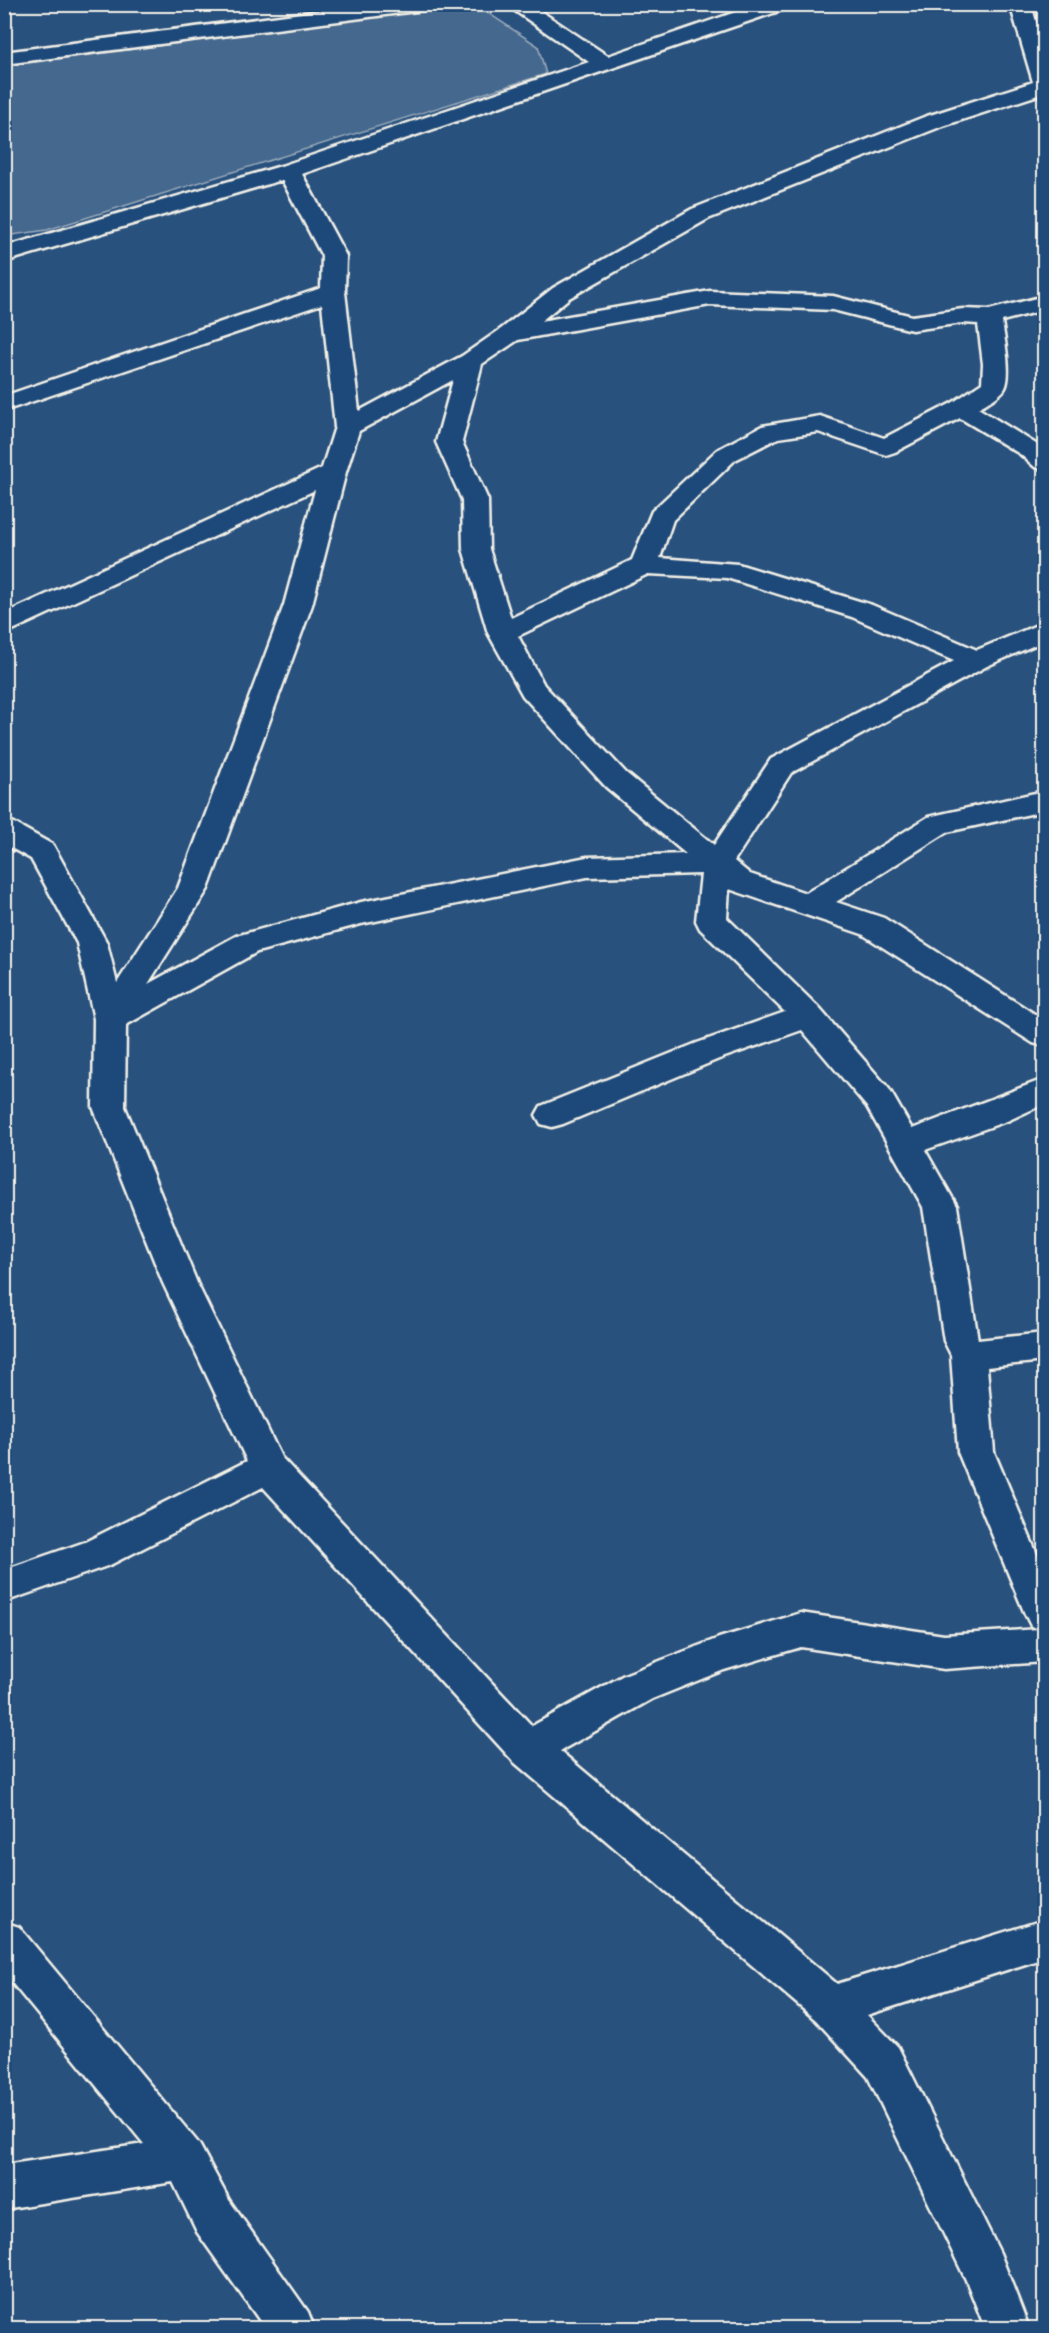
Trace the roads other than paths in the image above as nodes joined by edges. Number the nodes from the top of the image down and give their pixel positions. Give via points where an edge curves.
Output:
1 (424, 4) edge
2 (515, 4) edge
3 (781, 4) edge
4 (1020, 4) edge
5 (4, 58) edge
6 (606, 64) junction
7 (1044, 85) edge
8 (289, 171) junction
9 (4, 255) edge
10 (333, 292) junction
11 (1044, 303) edge
12 (989, 317) junction
13 (510, 334) junction
14 (471, 361) junction
15 (4, 404) edge
16 (961, 408) junction
17 (348, 427) junction
18 (1044, 462) edge
19 (333, 472) junction
20 (644, 565) junction
21 (4, 625) edge
22 (1044, 631) edge
23 (502, 633) junction
24 (977, 660) junction
25 (1044, 801) edge
26 (4, 830) edge
27 (717, 863) junction
28 (809, 905) junction
29 (807, 1016) junction
30 (110, 1019) junction
31 (1044, 1035) edge
32 (1044, 1091) edge
33 (552, 1115) dead end
34 (904, 1144) junction
35 (1044, 1347) edge
36 (968, 1355) junction
37 (267, 1467) junction
38 (4, 1586) edge
39 (1044, 1614) edge
40 (1044, 1645) edge
41 (528, 1749) junction
42 (1044, 1939) edge
43 (4, 1941) edge
44 (831, 2006) junction
45 (184, 2159) junction
46 (4, 2187) edge
47 (292, 2328) edge
48 (1007, 2328) edge

1 - 5 street
2 - 6 street
3 - 6 street
4 - 7 street
6 - 8 street
7 - 13 street via 932,122 700,214 561,293
8 - 9 street
8 - 10 street via 334,256
10 - 15 street
10 - 17 street
11 - 12 street
12 - 13 street via 963,316 912,323 833,303 710,298
12 - 16 street via 994,386
13 - 14 street
14 - 17 street
14 - 23 street via 449,442 475,500 476,549
16 - 18 street
16 - 20 street via 886,447 820,424 771,431 726,455 661,517
17 - 19 street
19 - 21 street
19 - 30 street via 298,605 193,888
20 - 23 street
20 - 24 street via 729,570 862,611
22 - 24 street
23 - 27 street via 533,690 616,780
24 - 27 street via 781,766
25 - 28 street via 938,824
26 - 30 street via 42,852 92,943
27 - 28 street via 739,882
27 - 29 street via 711,921
27 - 30 street via 587,867 361,913 247,944
28 - 31 street via 873,926
29 - 33 street via 708,1051
29 - 34 street via 878,1098
30 - 37 street via 110,1107 180,1283
32 - 34 street
34 - 36 street via 940,1206 961,1341
35 - 36 street
36 - 39 street via 976,1452
37 - 38 street via 97,1554
37 - 41 street
40 - 41 street via 944,1652 801,1630 720,1655 638,1687
41 - 44 street
42 - 44 street
43 - 45 street
44 - 48 street via 884,2062 984,2269
45 - 46 street
45 - 47 street via 213,2216

